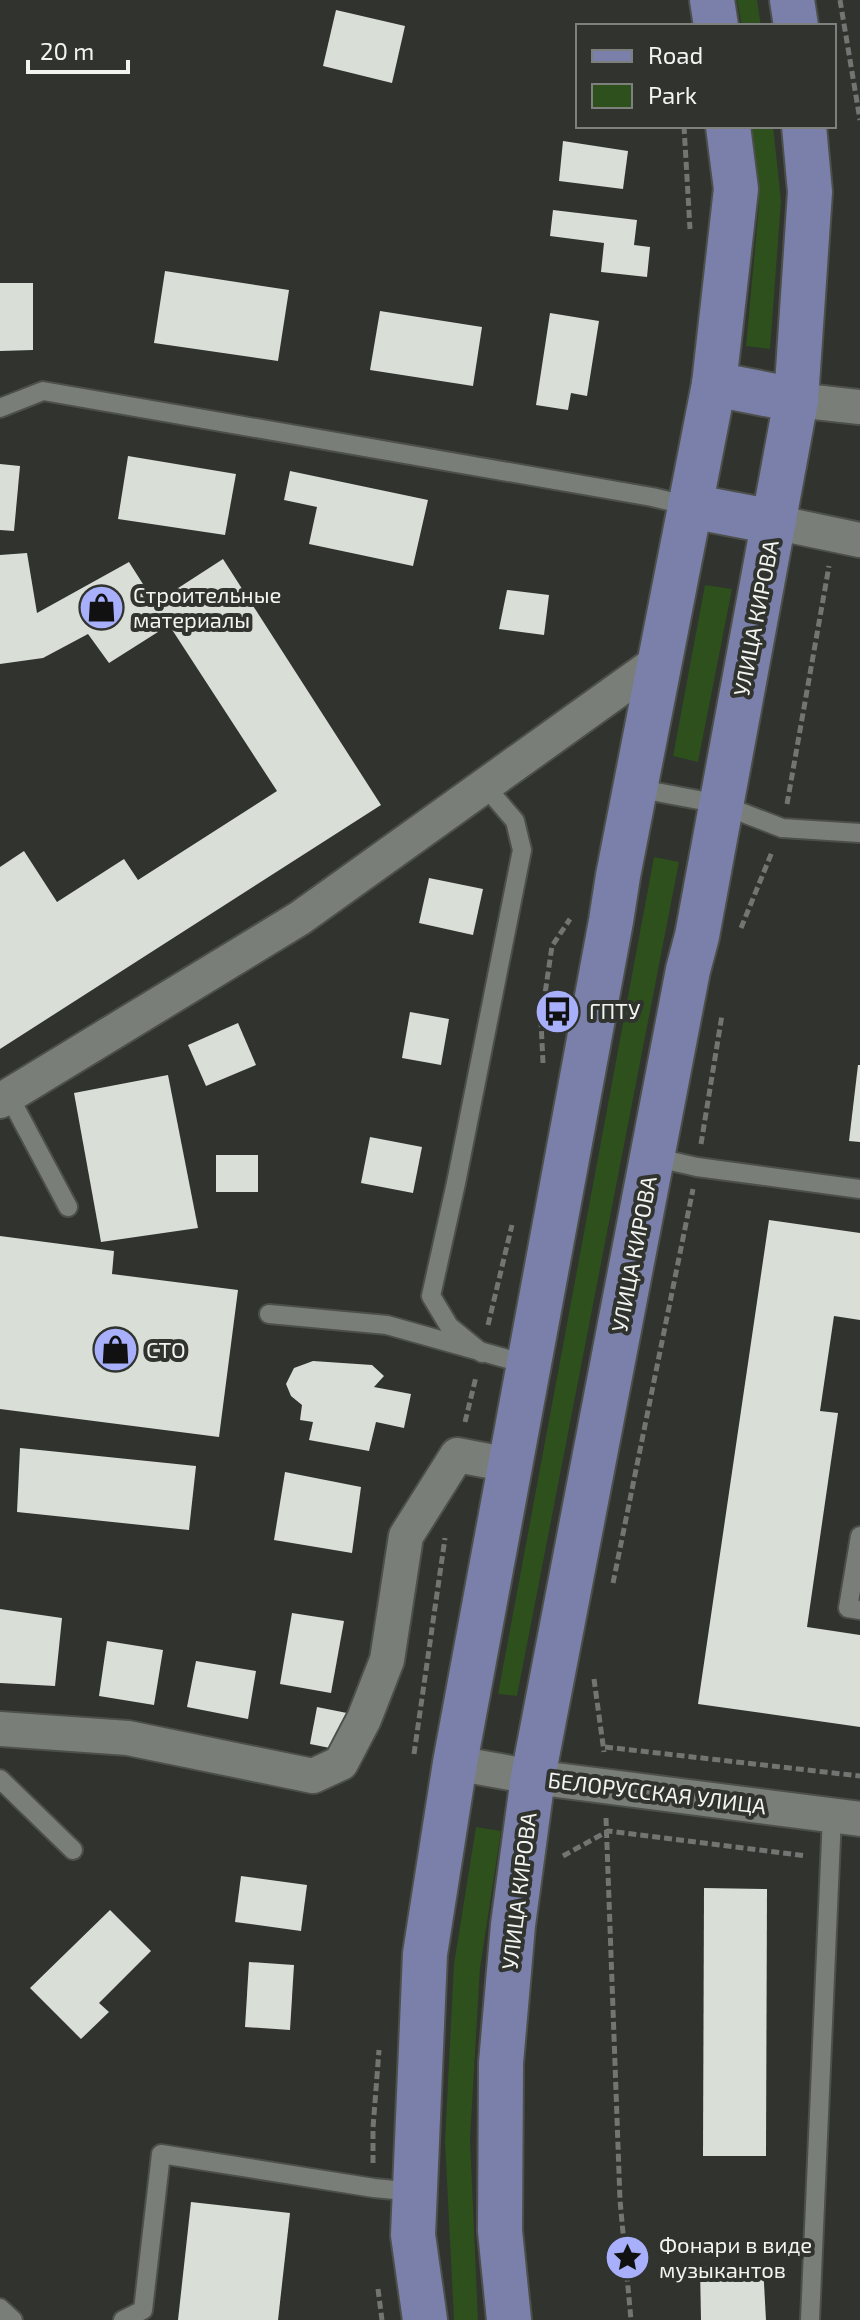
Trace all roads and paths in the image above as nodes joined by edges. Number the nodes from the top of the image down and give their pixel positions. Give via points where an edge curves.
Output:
1 (712, 0) edge
2 (792, 0) edge
3 (840, 0) edge
4 (716, 24) edge
5 (796, 24) edge
6 (860, 120) edge
7 (728, 128) edge
8 (804, 128) edge
9 (714, 384) junction
10 (796, 400) junction
11 (860, 407) edge
12 (0, 408) edge
13 (690, 506) junction
14 (774, 522) junction
15 (857, 540) edge
16 (660, 660) junction
17 (485, 786) junction
18 (635, 788) junction
19 (720, 804) junction
20 (782, 828) junction
21 (860, 833) edge
22 (697, 936) junction
23 (724, 1003) dead end
24 (4, 1098) edge
25 (653, 1157) junction
26 (697, 1167) junction
27 (860, 1189) edge
28 (68, 1207) dead end
29 (269, 1314) dead end
30 (482, 1353) junction
31 (529, 1365) junction
32 (510, 1465) junction
33 (860, 1536) edge
34 (613, 1586) dead end
35 (860, 1610) edge
36 (597, 1664) dead end
37 (0, 1729) edge
38 (605, 1747) junction
39 (455, 1763) junction
40 (860, 1776) edge
41 (533, 1777) junction
42 (0, 1779) edge
43 (602, 1786) junction
44 (846, 1817) edge
45 (608, 1831) junction
46 (73, 1850) dead end
47 (563, 1856) dead end
48 (830, 1859) junction
49 (415, 2192) junction
50 (0, 2308) edge
51 (13, 2320) edge
52 (123, 2320) edge
53 (425, 2320) edge
54 (509, 2320) edge
55 (631, 2320) edge
56 (810, 2320) edge

1 - 4 main road
2 - 5 main road
3 - 6 path
7 - 9 main road via 736,189
8 - 10 main road, УЛИЦА КИРОВА via 810,192
9 - 10 main road
9 - 13 main road
10 - 11 street
10 - 14 main road, УЛИЦА КИРОВА
12 - 13 lane via 43,391
13 - 14 main road
13 - 16 main road
14 - 15 street
14 - 19 main road, УЛИЦА КИРОВА
15 - 20 path via 830,560
16 - 17 street
16 - 18 main road
17 - 24 street via 300,918
17 - 30 lane via 515,821 522,850 431,1296 449,1326
18 - 19 lane
18 - 31 main road
19 - 20 lane
19 - 22 main road, УЛИЦА КИРОВА
20 - 21 lane
20 - 22 path via 734,944
22 - 25 main road, УЛИЦА КИРОВА
23 - 26 path
24 - 28 lane
25 - 26 lane
25 - 41 main road, УЛИЦА КИРОВА
26 - 27 lane
26 - 34 path
29 - 30 lane via 387,1325
30 - 31 lane
31 - 32 main road
32 - 37 street via 457,1455 406,1536 387,1660 341,1763 313,1776 128,1738
32 - 39 main road
33 - 35 lane via 848,1608
36 - 38 path via 594,1680
38 - 40 path
38 - 43 path
39 - 41 street, БЕЛОРУССКАЯ УЛИЦА
39 - 49 main road via 425,1954
41 - 43 street, БЕЛОРУССКАЯ УЛИЦА
41 - 54 main road, УЛИЦА КИРОВА via 501,2063 500,2231
42 - 46 lane
43 - 44 street, БЕЛОРУССКАЯ УЛИЦА
43 - 45 path
44 - 48 lane
45 - 47 path
45 - 48 path
45 - 55 path via 620,2200
48 - 56 lane
49 - 52 lane via 161,2154 143,2310
49 - 53 main road via 413,2235
50 - 51 lane

